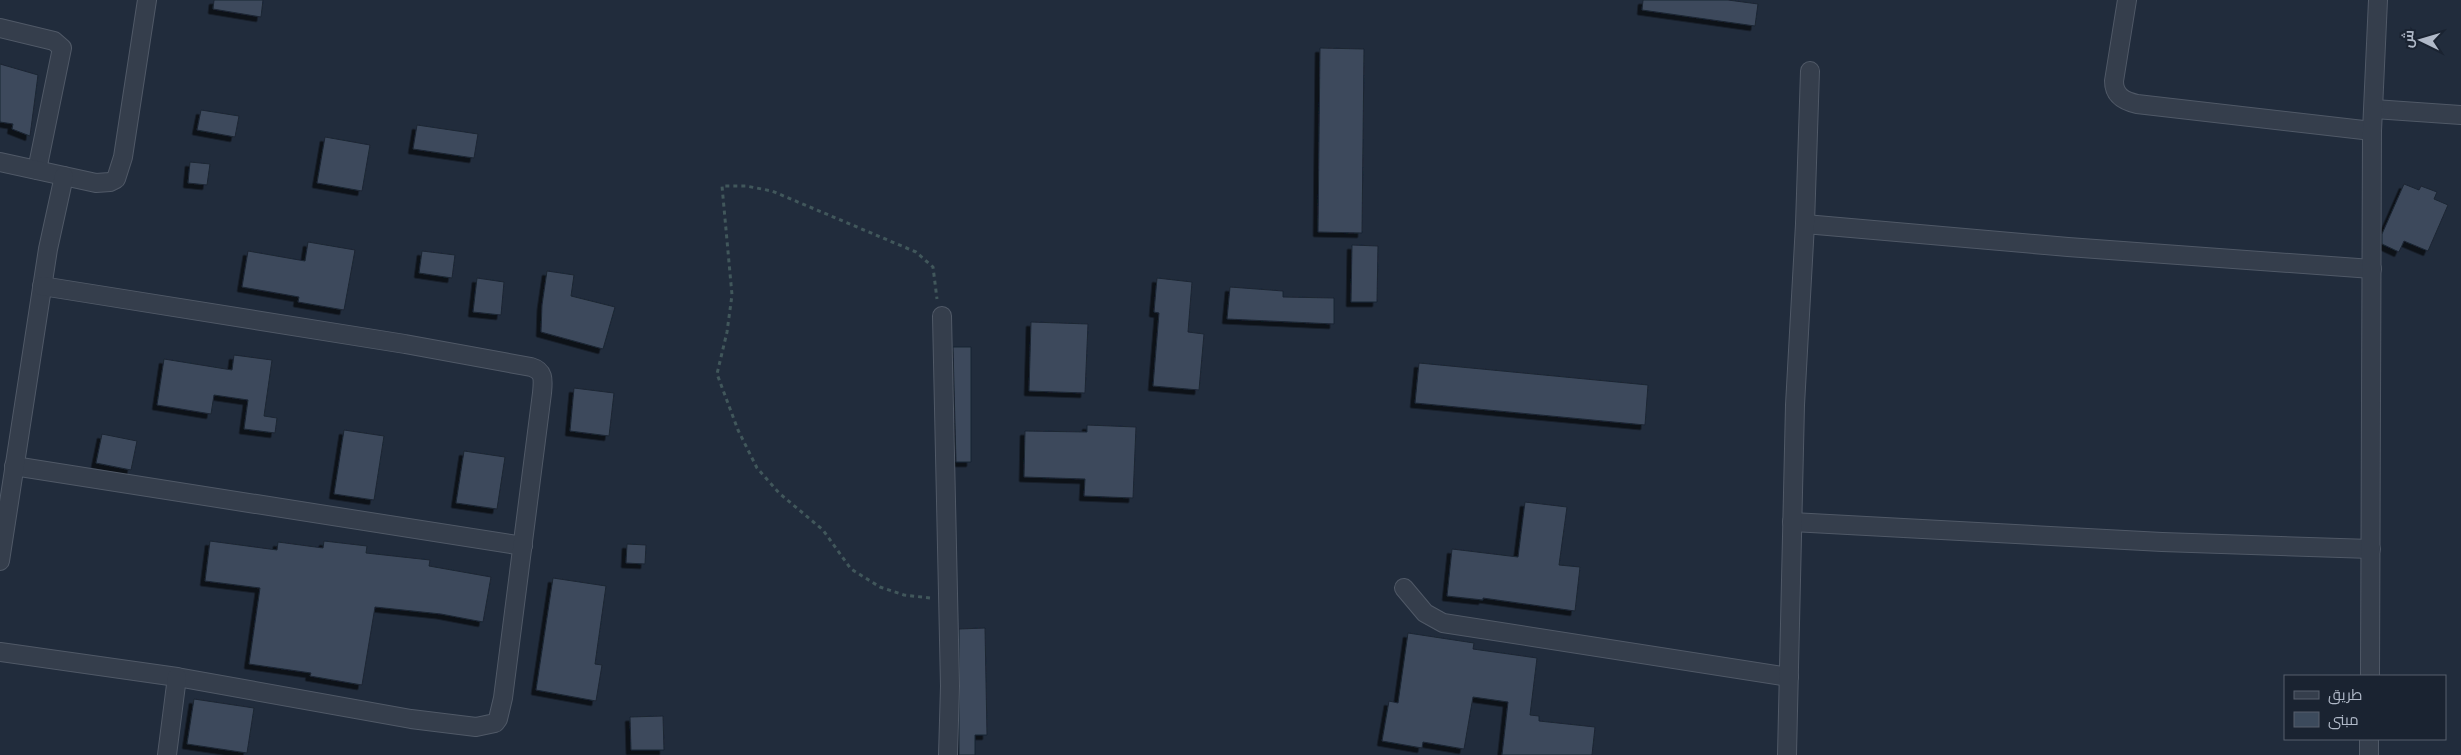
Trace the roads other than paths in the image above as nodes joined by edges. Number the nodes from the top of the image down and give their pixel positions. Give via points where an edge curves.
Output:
1 (147, 0) edge
2 (2127, 0) edge
3 (2378, 0) edge
4 (0, 28) edge
5 (1810, 71) dead end
6 (2374, 109) junction
7 (2461, 115) edge
8 (2372, 131) junction
9 (0, 162) edge
10 (37, 170) junction
11 (64, 176) junction
12 (1805, 224) junction
13 (2372, 269) junction
14 (42, 286) junction
15 (942, 316) road end
16 (14, 466) junction
17 (1792, 522) junction
18 (523, 546) junction
19 (2370, 548) junction
20 (0, 561) edge
21 (1404, 588) dead end
22 (0, 652) edge
23 (2370, 675) edge
24 (1789, 677) junction
25 (177, 678) junction
26 (2370, 740) edge
27 (167, 755) edge
28 (948, 755) edge
29 (1787, 755) edge
30 (2369, 755) edge

1 - 11 street via 120,171 116,179 104,183
2 - 8 street via 2114,81 2116,92 2122,98 2138,104
3 - 6 street
4 - 10 street via 54,41 62,48
5 - 12 street
6 - 7 street
6 - 8 street
8 - 13 street
9 - 10 street
10 - 11 street
11 - 14 street
12 - 13 street
12 - 17 street
13 - 19 street
14 - 16 street
14 - 18 street via 405,344 538,369 543,384
15 - 28 street
16 - 18 street
16 - 20 street
17 - 19 street via 2162,542
17 - 24 street
18 - 25 street via 504,698 498,720 490,726 411,719
19 - 23 street
21 - 24 street via 1425,613 1443,623
22 - 25 street
24 - 29 street
25 - 27 street
26 - 30 street

